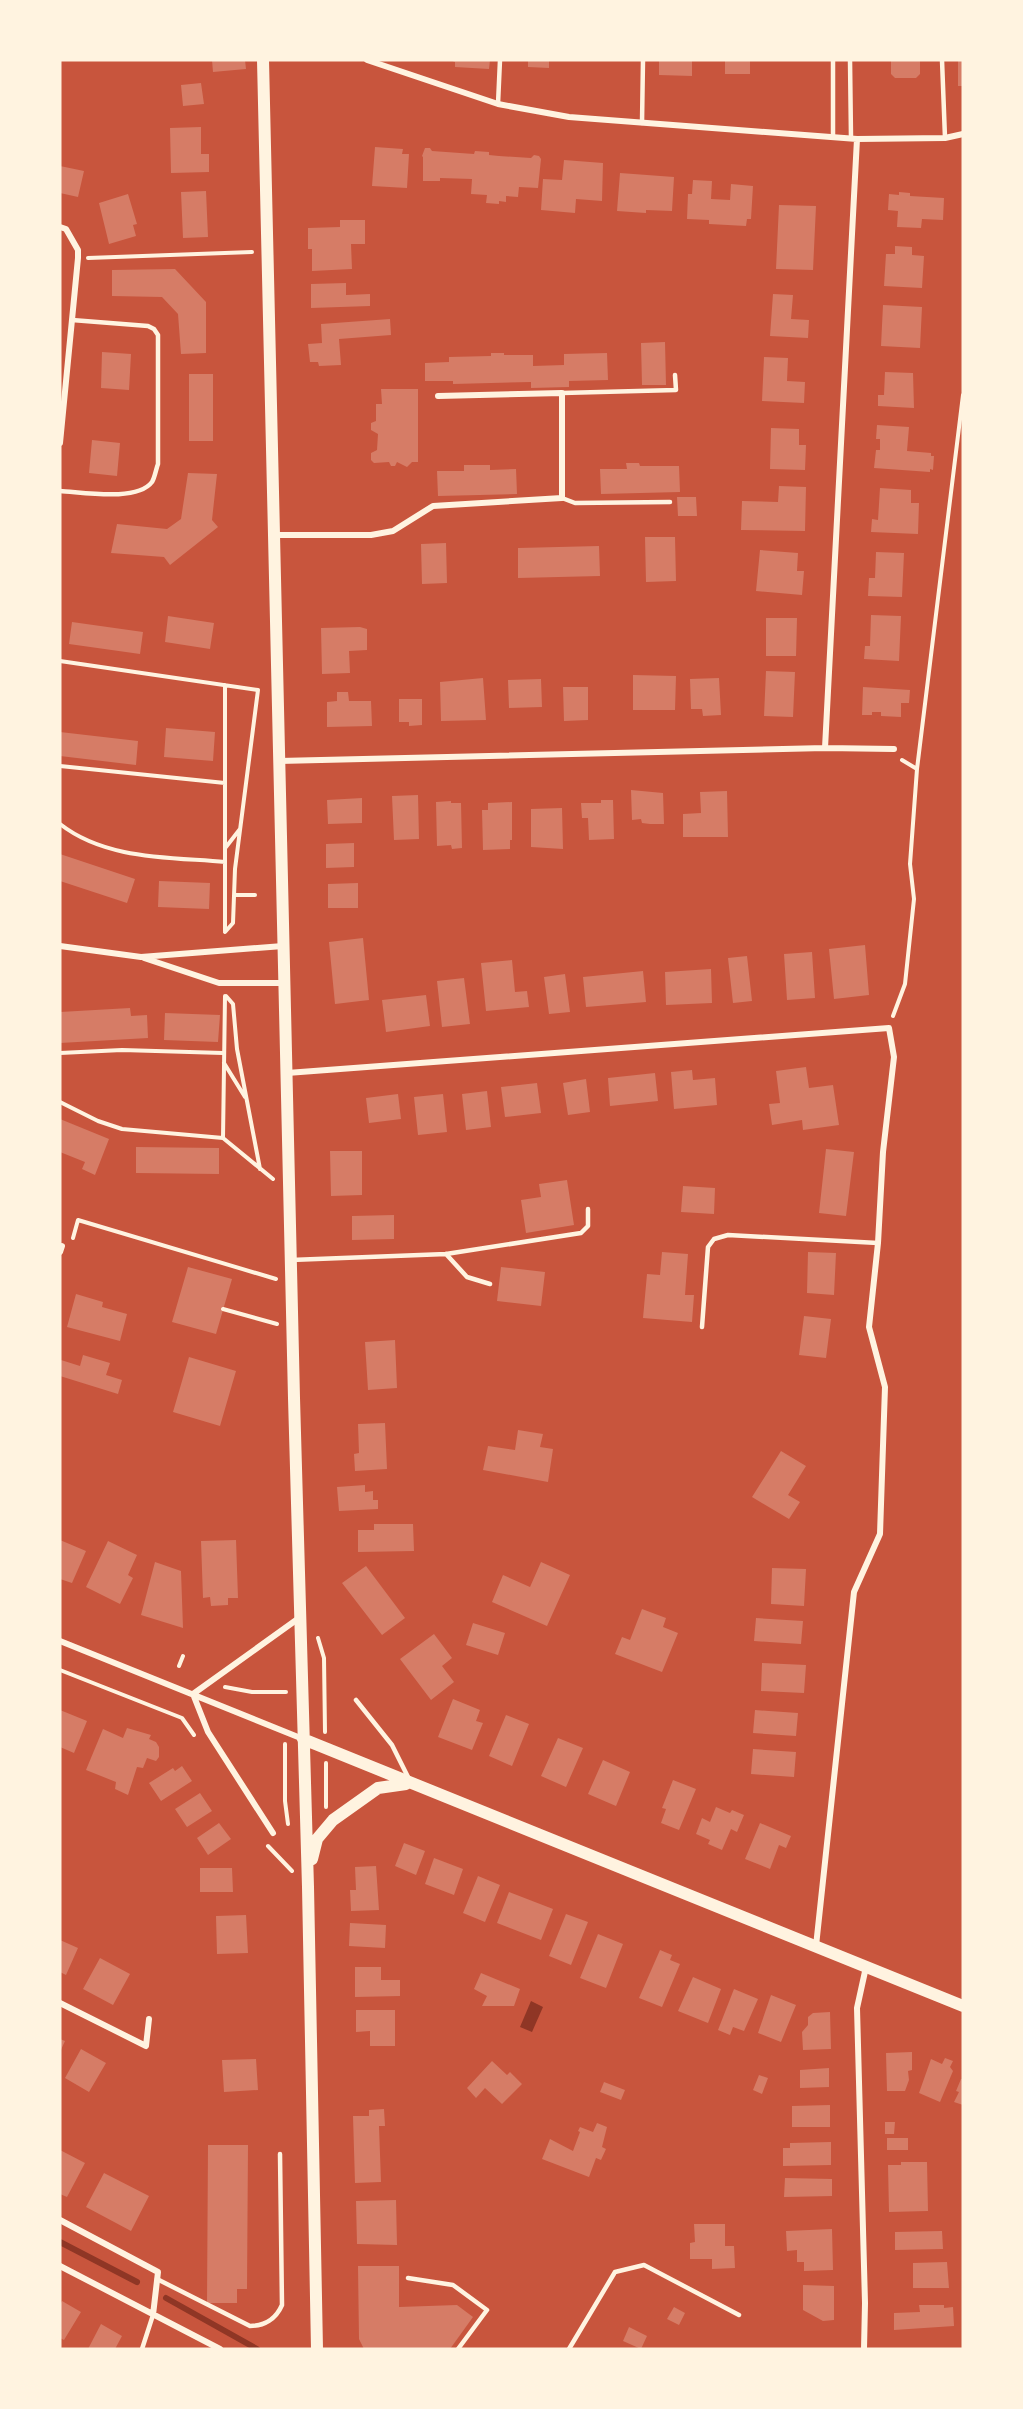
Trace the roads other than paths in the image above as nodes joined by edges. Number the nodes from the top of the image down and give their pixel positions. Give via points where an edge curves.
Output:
1 (263, 60) edge
2 (367, 60) edge
3 (500, 60) edge
4 (643, 60) edge
5 (833, 60) edge
6 (850, 60) edge
7 (942, 60) edge
8 (498, 104) junction
9 (642, 123) junction
10 (963, 134) edge
11 (833, 137) junction
12 (945, 138) junction
13 (854, 139) junction
14 (60, 227) edge
15 (72, 320) junction
16 (675, 375) dead end
17 (562, 393) junction
18 (438, 396) dead end
19 (60, 443) edge
20 (60, 491) edge
21 (562, 498) junction
22 (670, 502) dead end
23 (274, 535) junction
24 (825, 748) junction
25 (894, 749) road end
26 (279, 761) junction
27 (60, 946) edge
28 (284, 946) junction
29 (141, 957) junction
30 (285, 983) junction
31 (287, 1073) junction
32 (588, 1209) dead end
33 (878, 1243) junction
34 (446, 1254) junction
35 (291, 1260) junction
36 (489, 1284) dead end
37 (702, 1327) dead end
38 (300, 1617) junction
39 (60, 1641) edge
40 (193, 1695) junction
41 (356, 1700) dead end
42 (303, 1739) junction
43 (411, 1784) junction
44 (273, 1833) dead end
45 (308, 1887) junction
46 (816, 1947) junction
47 (866, 1967) junction
48 (60, 2003) edge
49 (963, 2006) edge
50 (149, 2019) dead end
51 (280, 2154) dead end
52 (60, 2220) edge
53 (60, 2266) edge
54 (408, 2278) dead end
55 (157, 2279) junction
56 (153, 2315) junction
57 (739, 2315) dead end
58 (142, 2349) edge
59 (220, 2349) edge
60 (317, 2349) edge
61 (458, 2349) edge
62 (569, 2349) edge
63 (864, 2349) edge

1 - 23 main road
2 - 8 street
3 - 8 lane
4 - 9 lane
5 - 11 lane
6 - 13 lane
7 - 12 lane
8 - 9 street via 570,117
9 - 11 street
10 - 12 street
11 - 13 street
12 - 13 street
13 - 24 street
14 - 15 street via 66,229 78,250
15 - 19 street
15 - 20 lane via 148,326 158,335 158,464 152,482 129,494
16 - 17 lane via 676,390
17 - 18 street
17 - 21 street
21 - 22 lane via 575,504
21 - 23 street via 433,506 393,531 371,535
23 - 26 main road
24 - 25 street
24 - 26 street
26 - 28 main road
27 - 29 street
28 - 29 street
28 - 30 main road
29 - 30 street via 219,983
30 - 31 main road
31 - 33 street via 889,1028 894,1058
31 - 35 main road
32 - 34 lane via 588,1226 581,1233
33 - 37 lane via 728,1235 714,1239 708,1247
33 - 46 street via 869,1327 885,1387 880,1534 854,1592
34 - 35 lane
34 - 36 lane via 467,1277
35 - 38 main road
38 - 40 street
38 - 42 main road
39 - 40 street
40 - 42 street
40 - 44 street via 208,1732
41 - 43 lane via 392,1745
42 - 43 main road
42 - 45 main road
43 - 45 main road via 378,1788 327,1826 314,1848
43 - 46 main road
45 - 60 main road
46 - 47 main road
47 - 49 main road
47 - 63 street via 858,2008
48 - 50 street via 146,2046
51 - 55 lane via 282,2305 274,2317 250,2326
52 - 55 street via 158,2272
53 - 56 street
54 - 61 lane via 453,2285 488,2310
55 - 56 street
56 - 58 lane
56 - 59 street
57 - 62 lane via 645,2265 615,2272

